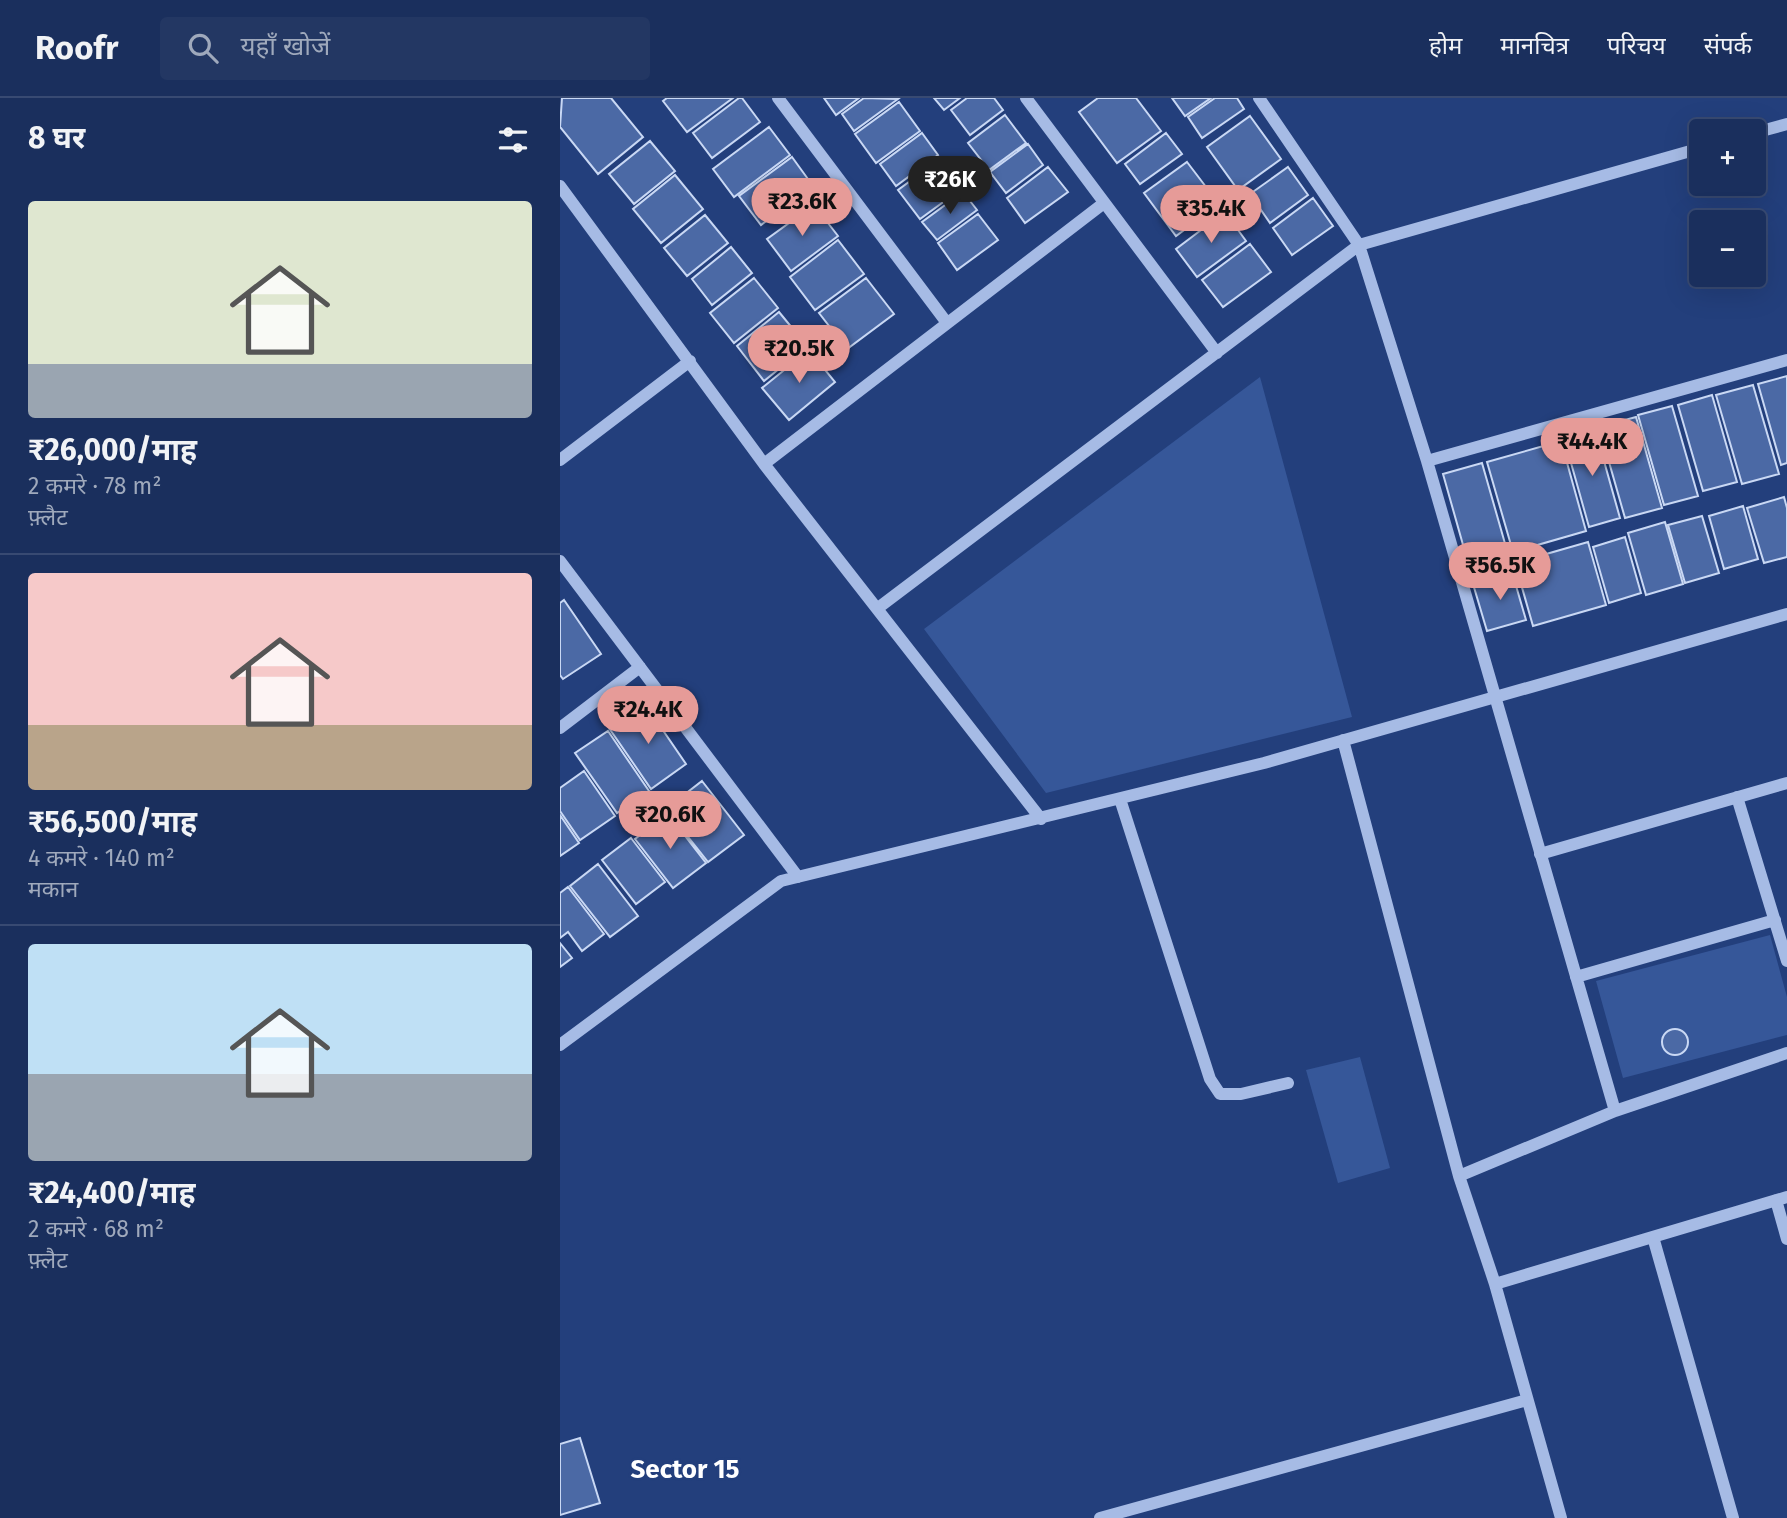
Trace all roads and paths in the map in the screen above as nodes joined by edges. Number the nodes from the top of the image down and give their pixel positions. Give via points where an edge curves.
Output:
1 (778, 98) edge
2 (1026, 98) edge
3 (1259, 98) edge
4 (1787, 124) edge
5 (1766, 130) edge
6 (1689, 151) edge
7 (560, 186) edge
8 (1104, 203) junction
9 (1359, 245) junction
10 (947, 323) junction
11 (1217, 353) junction
12 (1787, 360) edge
13 (690, 361) junction
14 (560, 460) edge
15 (1427, 461) junction
16 (765, 464) junction
17 (560, 561) edge
18 (878, 608) junction
19 (1787, 614) edge
20 (640, 667) junction
21 (1495, 697) junction
22 (560, 728) edge
23 (1343, 740) junction
24 (1787, 783) edge
25 (1737, 797) junction
26 (1120, 799) junction
27 (1041, 819) junction
28 (1541, 854) junction
29 (799, 877) junction
30 (1775, 920) junction
31 (1787, 961) edge
32 (1576, 976) junction
33 (560, 1045) edge
34 (1787, 1053) edge
35 (1288, 1083) dead end
36 (1615, 1111) junction
37 (1459, 1176) junction
38 (1781, 1198) edge
39 (1653, 1237) junction
40 (1787, 1239) edge
41 (1496, 1284) junction
42 (1527, 1399) junction
43 (1100, 1518) edge
44 (1561, 1518) edge
45 (1733, 1518) edge

1 - 10 street
2 - 8 street
3 - 9 street
4 - 5 street
6 - 9 street
7 - 13 street
8 - 10 street
8 - 11 street
9 - 11 street
9 - 15 street
10 - 16 street
11 - 18 street
12 - 15 street
13 - 14 street
13 - 16 street
15 - 21 street
16 - 18 street
17 - 20 street
18 - 27 street
19 - 21 street
20 - 22 street
20 - 29 street
21 - 23 street
21 - 28 street
23 - 26 street
23 - 37 street
24 - 25 street
25 - 28 street
25 - 30 street
26 - 27 street
26 - 35 street via 1210,1080 1220,1094
27 - 29 street
28 - 32 street
29 - 33 street via 781,881
30 - 31 street
30 - 32 street
32 - 36 street
34 - 36 street
36 - 37 street
37 - 41 street
38 - 39 street
38 - 40 street
39 - 41 street
39 - 45 street
41 - 42 street
42 - 43 street
42 - 44 street

